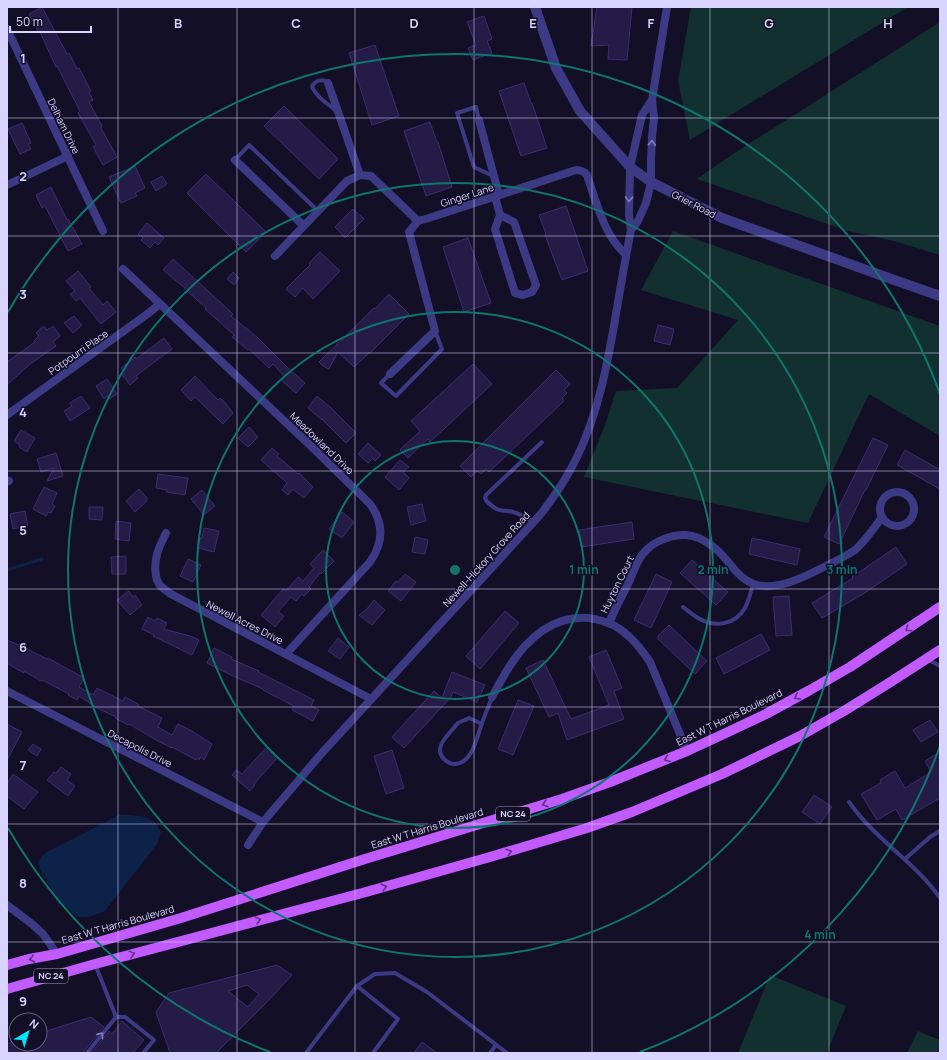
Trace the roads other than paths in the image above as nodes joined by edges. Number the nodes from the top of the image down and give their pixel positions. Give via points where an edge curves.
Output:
1 (535, 7) edge
2 (667, 7) edge
3 (7, 29) edge
4 (328, 83) joint
5 (652, 100) junction
6 (338, 112) junction
7 (480, 120) joint
8 (68, 156) junction
9 (235, 160) joint
10 (630, 167) junction
11 (360, 175) junction
12 (494, 176) junction
13 (651, 182) junction
14 (7, 185) edge
15 (497, 196) junction
16 (318, 212) junction
17 (500, 215) junction
18 (418, 221) junction
19 (304, 226) junction
20 (631, 230) junction
21 (103, 231) dead end
22 (626, 255) junction
23 (275, 256) dead end
24 (123, 269) dead end
25 (940, 296) edge
26 (160, 304) junction
27 (435, 331) junction
28 (390, 374) joint
29 (7, 415) edge
30 (542, 442) dead end
31 (882, 517) junction
32 (533, 522) junction
33 (166, 533) dead end
34 (753, 584) junction
35 (683, 607) dead end
36 (940, 608) edge
37 (609, 623) junction
38 (940, 650) edge
39 (286, 654) junction
40 (927, 659) junction
41 (940, 666) edge
42 (7, 691) edge
43 (492, 697) joint
44 (371, 699) junction
45 (482, 724) junction
46 (687, 751) junction
47 (849, 802) dead end
48 (264, 822) junction
49 (940, 832) edge
50 (248, 845) dead end
51 (905, 859) junction
52 (940, 888) edge
53 (935, 891) junction
54 (940, 898) edge
55 (7, 905) edge
56 (57, 954) junction
57 (95, 964) junction
58 (7, 966) edge
59 (357, 986) junction
60 (7, 989) edge
61 (116, 1016) junction
62 (496, 1045) junction
63 (87, 1053) edge
64 (143, 1053) edge
65 (306, 1053) edge
66 (373, 1053) edge
67 (490, 1053) edge
68 (507, 1053) edge

1 - 10 street, Grier Road via 556,68 576,105
2 - 5 street, Newell-Hickory Grove Road
3 - 8 street, Delham Drive
4 - 6 street
4 - 6 lane via 324,80 314,82 313,90
5 - 10 street, Newell-Hickory Grove Road via 642,115
13 -> 5 street, Newell-Hickory Grove Road via 654,118
6 - 11 street
7 - 12 street
7 - 12 lane via 476,107 457,113 474,167
8 - 14 street
8 - 21 street, Delham Drive
9 - 16 lane via 249,145
9 - 19 street
10 - 13 street, Grier Road
10 -> 20 street, Newell-Hickory Grove Road
11 - 16 street via 347,181
11 - 18 street via 370,176
12 - 15 street
13 - 20 street, Newell-Hickory Grove Road via 646,203 638,222
13 - 25 street, Grier Road via 722,218
15 - 17 street
15 - 18 street, Ginger Lane
15 - 22 street, Ginger Lane via 576,170 584,171 609,233
16 - 19 street
17 - 17 street via 495,229 515,293 523,295 532,292 536,285 514,222
18 - 27 street via 409,232
19 - 23 street
20 - 22 street, Newell-Hickory Grove Road
22 - 32 street, Newell-Hickory Grove Road via 608,361 592,419 571,468 553,498
24 - 26 street, Meadowland Drive
26 - 29 street, Potpourri Place
26 - 39 street, Meadowland Drive via 370,504 379,520 381,529 377,553
27 - 28 street
27 - 28 lane via 442,350 396,396 381,383
30 - 32 lane via 485,498 499,510 518,513
31 - 31 street via 891,525 902,526 914,515 914,504 902,492 891,493 880,506
31 - 34 street via 856,549 807,576 776,585
32 - 44 street, Newell-Hickory Grove Road
33 - 39 street, Newell Acres Drive via 155,560 157,580 162,586 171,594
34 - 35 lane via 744,608 729,622 710,623 699,619
34 - 37 street, Huyton Court via 743,578 718,550 708,543 690,535 676,535 657,542 643,554
36 -> 46 main road, East W T Harris Boulevard / NC 24 via 810,690
37 - 43 street via 577,618 542,630 515,658
37 - 46 street via 634,641 650,662
38 - 40 main road, NC 24
39 - 44 street, Newell Acres Drive
40 - 41 lane
57 -> 40 main road, NC 24 via 490,857 632,812 722,774 800,736
42 - 48 street, Decapolis Drive
43 - 45 lane
44 - 48 street, Newell-Hickory Grove Road
45 - 45 lane via 471,753 464,761 459,764 446,762 440,751 443,739 458,723 469,718
46 -> 56 main road, East W T Harris Boulevard / NC 24 via 562,799
47 - 51 lane via 868,826
48 - 50 street, Newell-Hickory Grove Road
49 - 51 lane via 930,837
51 - 53 lane
52 - 53 lane
53 - 54 lane
55 - 56 street via 43,934
56 -> 58 main road, East W T Harris Boulevard / NC 24
57 - 60 main road, NC 24
57 - 61 lane
59 - 62 lane via 375,974 395,973 427,992
59 - 65 lane
59 - 66 lane via 398,1019
63 -> 61 lane
61 - 64 lane via 125,1017 154,1040
62 - 67 lane
62 - 68 lane

